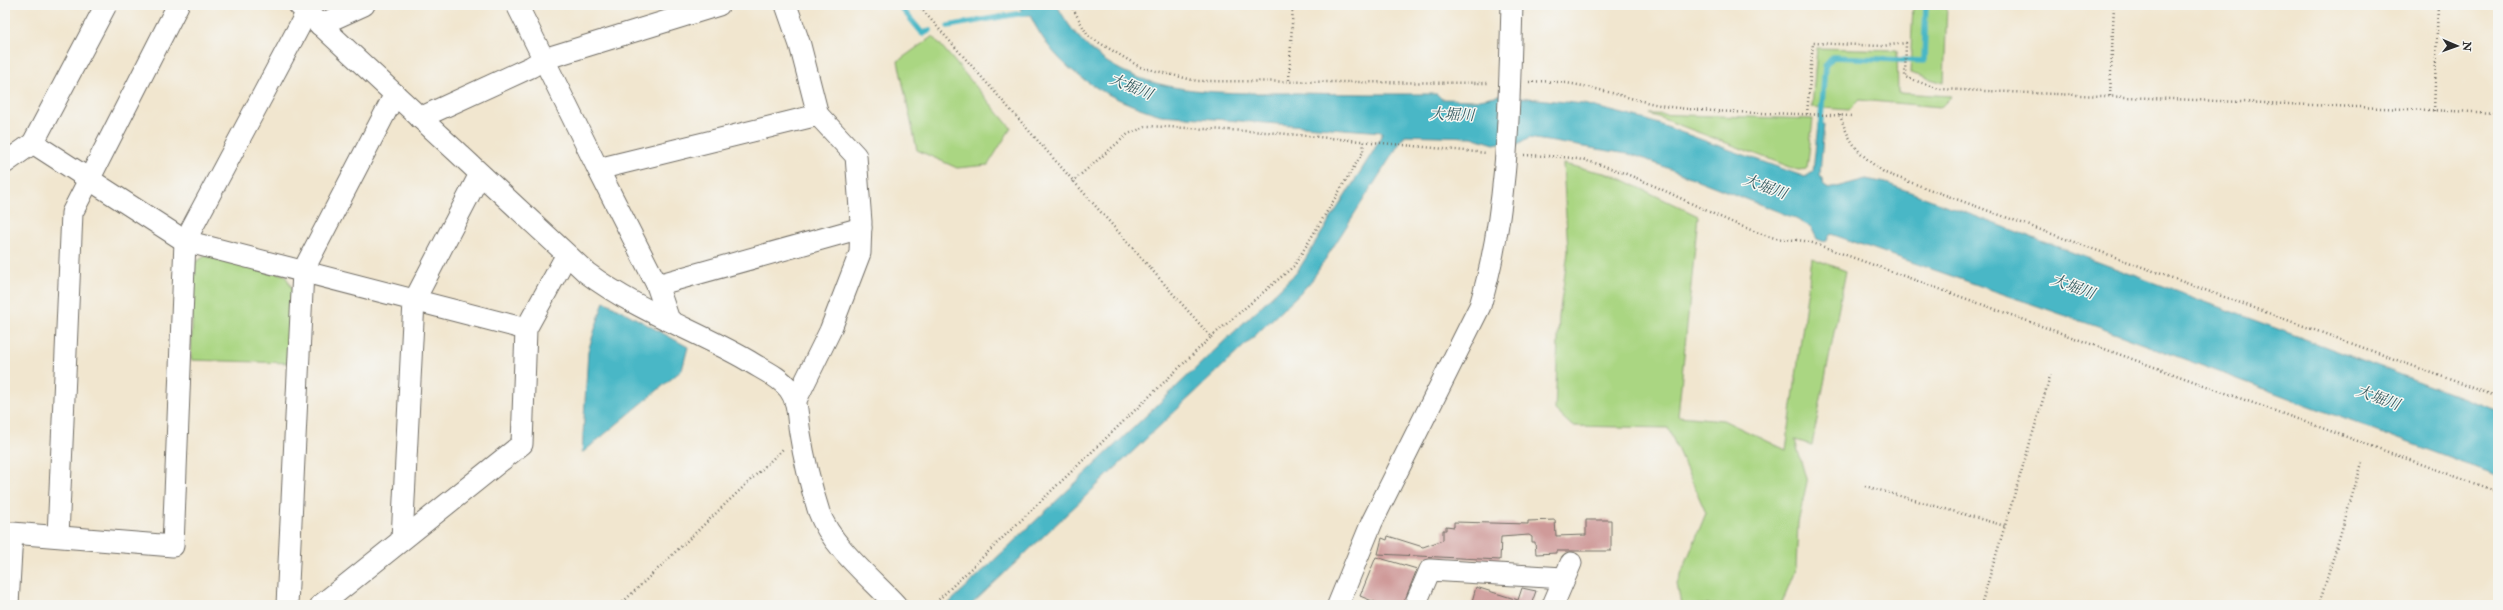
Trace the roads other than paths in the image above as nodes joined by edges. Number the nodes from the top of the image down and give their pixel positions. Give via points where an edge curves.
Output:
1 (106, 5) edge
2 (178, 5) edge
3 (364, 5) edge
4 (517, 5) edge
5 (719, 5) edge
6 (786, 5) edge
7 (1512, 5) edge
8 (308, 14) edge
9 (544, 59) junction
10 (395, 94) junction
11 (818, 115) junction
12 (420, 118) junction
13 (33, 143) junction
14 (5, 163) edge
15 (598, 169) junction
16 (480, 174) junction
17 (89, 178) junction
18 (861, 228) junction
19 (185, 241) junction
20 (566, 256) junction
21 (303, 271) junction
22 (657, 284) junction
23 (414, 301) junction
24 (669, 320) junction
25 (526, 328) junction
26 (796, 400) junction
27 (9, 533) edge
28 (58, 536) junction
29 (402, 539) junction
30 (8, 605) edge
31 (288, 605) edge
32 (321, 605) edge
33 (896, 605) edge
34 (1338, 605) edge
35 (1415, 605) edge
36 (1553, 605) edge

1 - 13 street
2 - 17 street
3 - 8 street
4 - 9 street
5 - 9 street
6 - 11 street via 800,45
7 - 34 street via 1501,212 1490,273 1480,306 1372,522
8 - 10 street
8 - 19 street
9 - 12 street
9 - 15 street
10 - 12 street
10 - 21 street
11 - 15 street
11 - 18 street via 856,156
12 - 16 street
13 - 14 street
13 - 17 street
15 - 22 street
16 - 20 street
16 - 23 street
17 - 19 street
17 - 28 street via 72,213
18 - 22 street
18 - 26 street via 860,253 830,331
19 - 21 street
19 - 28 street via 174,546
20 - 24 street via 603,285
20 - 25 street
21 - 23 street
21 - 31 street
22 - 24 street
23 - 25 street
23 - 29 street
24 - 26 street via 719,344 776,378 789,389
25 - 29 street via 522,444
26 - 33 street via 800,433 819,513 830,535
27 - 28 street
27 - 30 street
29 - 32 street
35 - 36 street via 1430,570 1567,571

